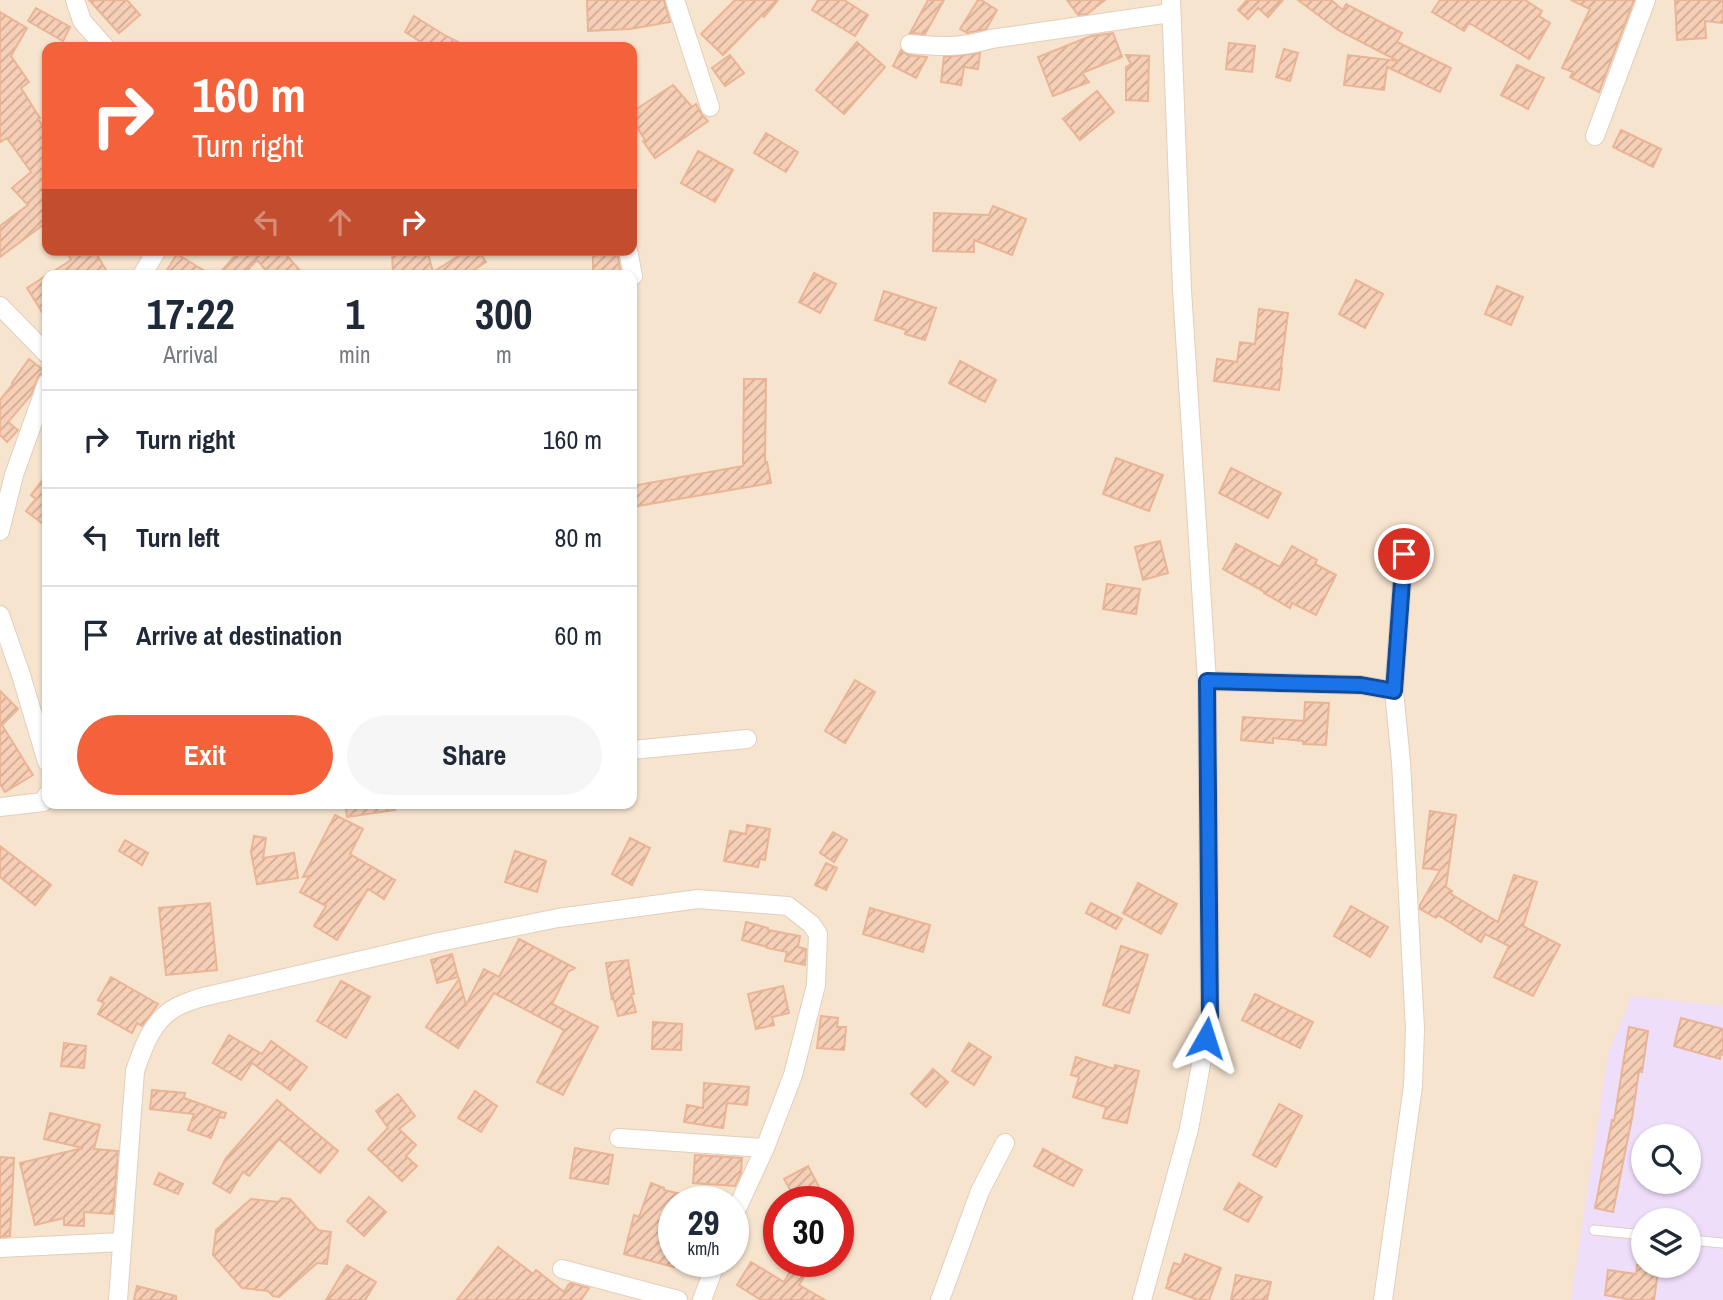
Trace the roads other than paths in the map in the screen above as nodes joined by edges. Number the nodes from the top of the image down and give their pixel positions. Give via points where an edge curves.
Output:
1 (75, 0) edge
2 (675, 0) edge
3 (1646, 0) edge
4 (1170, 6) edge
5 (101, 42) edge
6 (911, 44) dead end
7 (710, 107) dead end
8 (1595, 136) dead end
9 (0, 306) edge
10 (42, 349) edge
11 (42, 397) edge
12 (0, 530) edge
13 (1404, 554) dead end
14 (0, 615) edge
15 (1207, 681) junction
16 (1394, 691) junction
17 (747, 739) dead end
18 (42, 745) edge
19 (637, 750) edge
20 (42, 802) edge
21 (0, 807) edge
22 (619, 1138) dead end
23 (1005, 1143) dead end
24 (765, 1148) junction
25 (747, 1186) edge
26 (1594, 1230) dead end
27 (1631, 1234) edge
28 (1701, 1241) edge
29 (122, 1242) junction
30 (1723, 1243) edge
31 (0, 1248) edge
32 (562, 1269) dead end
33 (710, 1277) edge
34 (118, 1300) edge
35 (678, 1300) edge
36 (702, 1300) edge
37 (940, 1300) edge
38 (1142, 1300) edge
39 (1383, 1300) edge

1 - 5 street via 82,21
2 - 7 street
3 - 8 street
4 - 6 street via 967,46
4 - 15 street via 1182,290
9 - 10 street
11 - 12 street
13 - 16 street
14 - 18 street
15 - 16 street via 1361,685
15 - 38 street via 1210,1016 1189,1129
16 - 39 street via 1415,1029 1413,1086
17 - 19 street
20 - 21 street
22 - 24 street
23 - 37 street via 980,1191
24 - 25 street
24 - 29 street via 793,1075 816,985 818,934 811,924 788,906 698,899 558,918 199,998 173,1009 146,1039 135,1071
26 - 27 lane
28 - 30 lane
29 - 31 street
29 - 34 street
32 - 35 street
33 - 36 street

